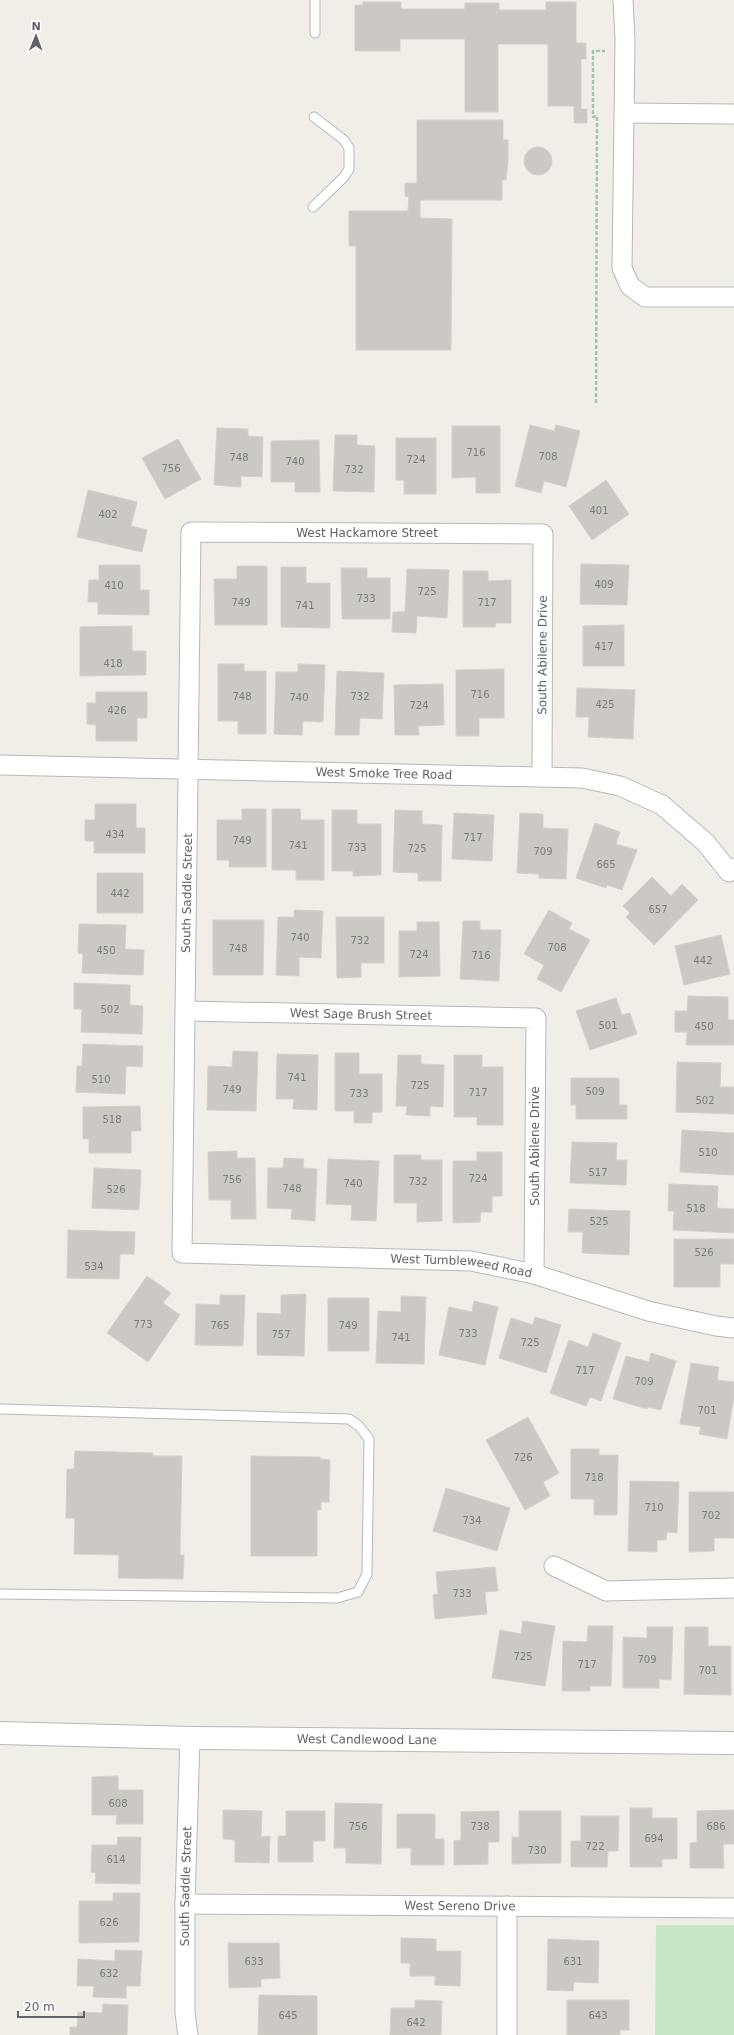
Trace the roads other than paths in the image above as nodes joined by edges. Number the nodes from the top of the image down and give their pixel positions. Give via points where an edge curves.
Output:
1 (315, 0) edge
2 (623, 0) edge
3 (315, 33) dead end
4 (625, 113) junction
5 (734, 114) edge
6 (314, 117) dead end
7 (313, 207) dead end
8 (734, 297) edge
9 (191, 532) joint
10 (543, 534) joint
11 (0, 765) edge
12 (189, 770) junction
13 (542, 777) junction
14 (732, 874) edge
15 (186, 1011) junction
16 (536, 1018) joint
17 (182, 1253) joint
18 (534, 1274) junction
19 (734, 1328) edge
20 (0, 1409) edge
21 (554, 1566) dead end
22 (734, 1588) edge
23 (0, 1594) edge
24 (0, 1733) edge
25 (190, 1738) junction
26 (734, 1743) edge
27 (185, 1904) junction
28 (507, 1906) junction
29 (734, 1908) edge
30 (188, 2035) edge
31 (507, 2035) edge

1 - 3 lane
2 - 4 street
4 - 5 street
4 - 8 street via 622,268 630,286 645,297
6 - 7 lane via 344,140 349,148 349,162 344,177
9 - 10 street, West Hackamore Street
9 - 12 street, South Saddle Street
10 - 13 street, South Abilene Drive
11 - 12 street, West Smoke Tree Road
12 - 13 street, West Smoke Tree Road
12 - 15 street, South Saddle Street
13 - 14 street, West Smoke Tree Road via 582,778 620,786 662,806 706,842
15 - 16 street, West Sage Brush Street
15 - 17 street, South Saddle Street
16 - 18 street, South Abilene Drive
17 - 18 street, West Tumbleweed Road via 471,1261
18 - 19 street, West Tumbleweed Road via 648,1311
20 - 23 lane via 349,1418 360,1426 369,1439 367,1574 358,1592 337,1598
21 - 22 street via 606,1591
24 - 25 street, West Candlewood Lane
25 - 26 street, West Candlewood Lane
25 - 27 street, South Saddle Street
27 - 28 street, West Sereno Drive
27 - 30 street, South Saddle Street via 185,2013
28 - 29 street, West Sereno Drive
28 - 31 street

